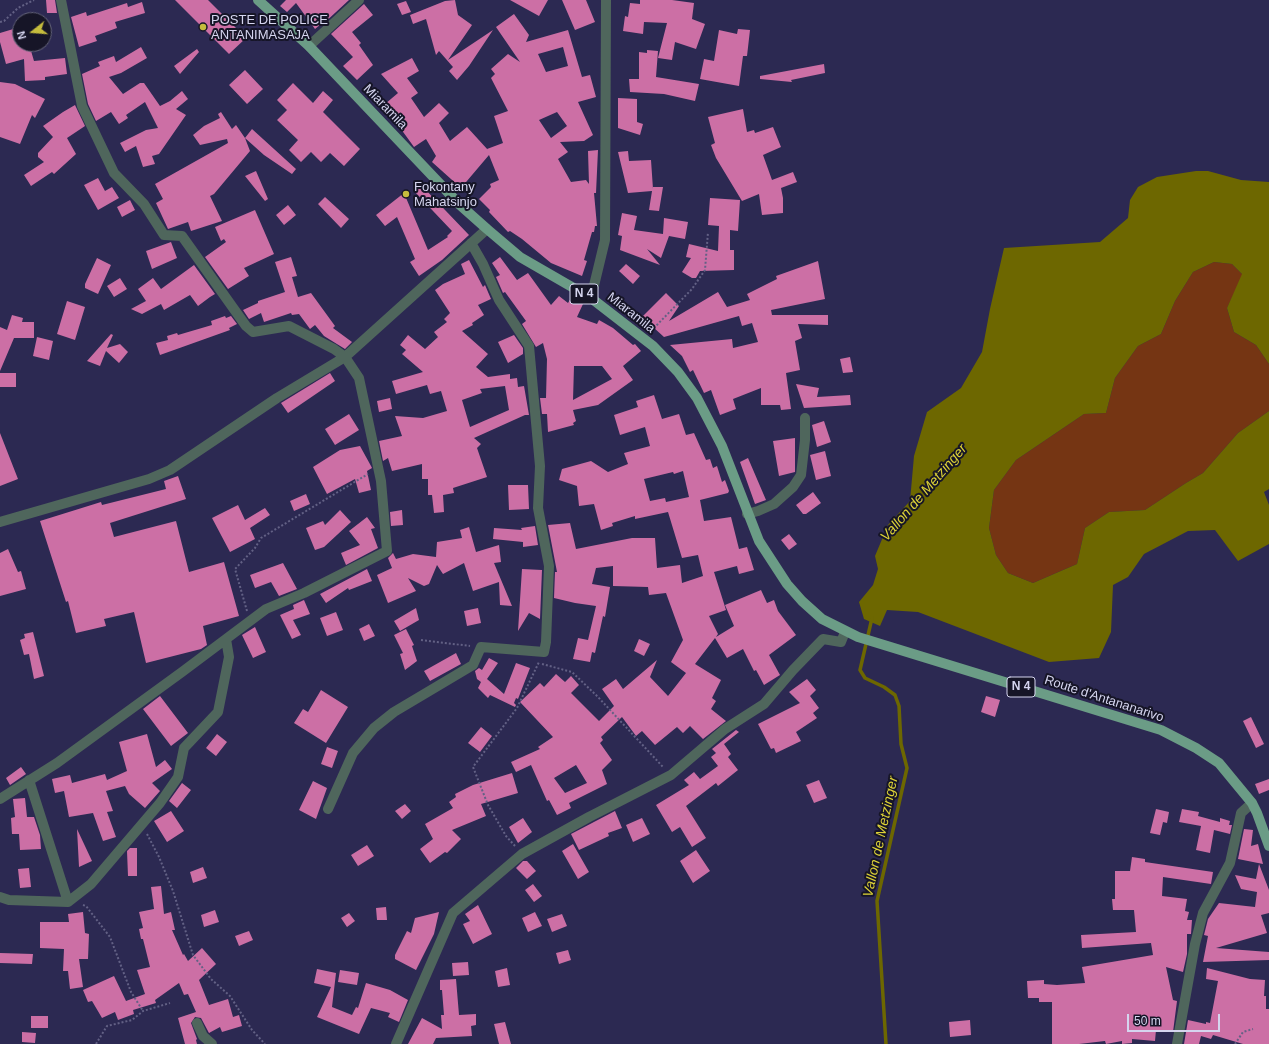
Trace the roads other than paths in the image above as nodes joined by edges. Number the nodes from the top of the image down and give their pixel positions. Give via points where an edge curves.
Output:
1 (61, 0) edge
2 (258, 0) edge
3 (359, 0) edge
4 (606, 0) edge
5 (309, 46) junction
6 (487, 229) junction
7 (471, 243) junction
8 (591, 298) junction
9 (345, 357) junction
10 (805, 418) dead end
11 (747, 514) junction
12 (0, 522) edge
13 (847, 633) junction
14 (226, 640) junction
15 (29, 780) junction
16 (0, 799) edge
17 (1252, 803) junction
18 (328, 809) dead end
19 (1269, 846) edge
20 (0, 897) edge
21 (68, 902) junction
22 (197, 1023) dead end
23 (212, 1044) edge
24 (396, 1044) edge
25 (1177, 1044) edge

1 - 9 street via 82,106 114,173 144,204 164,235 182,236 246,326 253,332 290,326
2 - 5 main road, Miaramila / N 4
3 - 5 street
4 - 8 street via 605,240
5 - 6 main road, Miaramila / N 4 via 460,205
6 - 7 street
6 - 8 main road, Miaramila / N 4 via 520,257
7 - 9 street
7 - 18 street via 499,300 529,346 540,466 538,508 549,566 544,652 481,647 473,665 394,712 374,728 353,753
8 - 11 main road, Miaramila / N 4 via 643,339 678,372 697,398 722,446
9 - 12 street via 277,398 170,470 149,479
9 - 14 street via 359,378 380,474 387,551 266,609
10 - 11 street via 801,475 794,487 774,504
11 - 13 main road, Miaramila / N 4 via 759,541 787,584 822,618
13 - 17 main road, Route d'Antananarivo / N 4 via 1161,730 1219,763
13 - 24 street via 841,642 824,639 764,704 725,729 671,775 522,854 454,913
14 - 15 street
14 - 21 street via 229,657 218,712 184,748 178,777 160,804 91,884
15 - 16 street
15 - 21 street
17 - 19 main road, Route d'Antananarivo / N 4
17 - 25 street via 1242,813 1230,863 1203,913
20 - 21 street via 9,900
22 - 23 street via 203,1036

